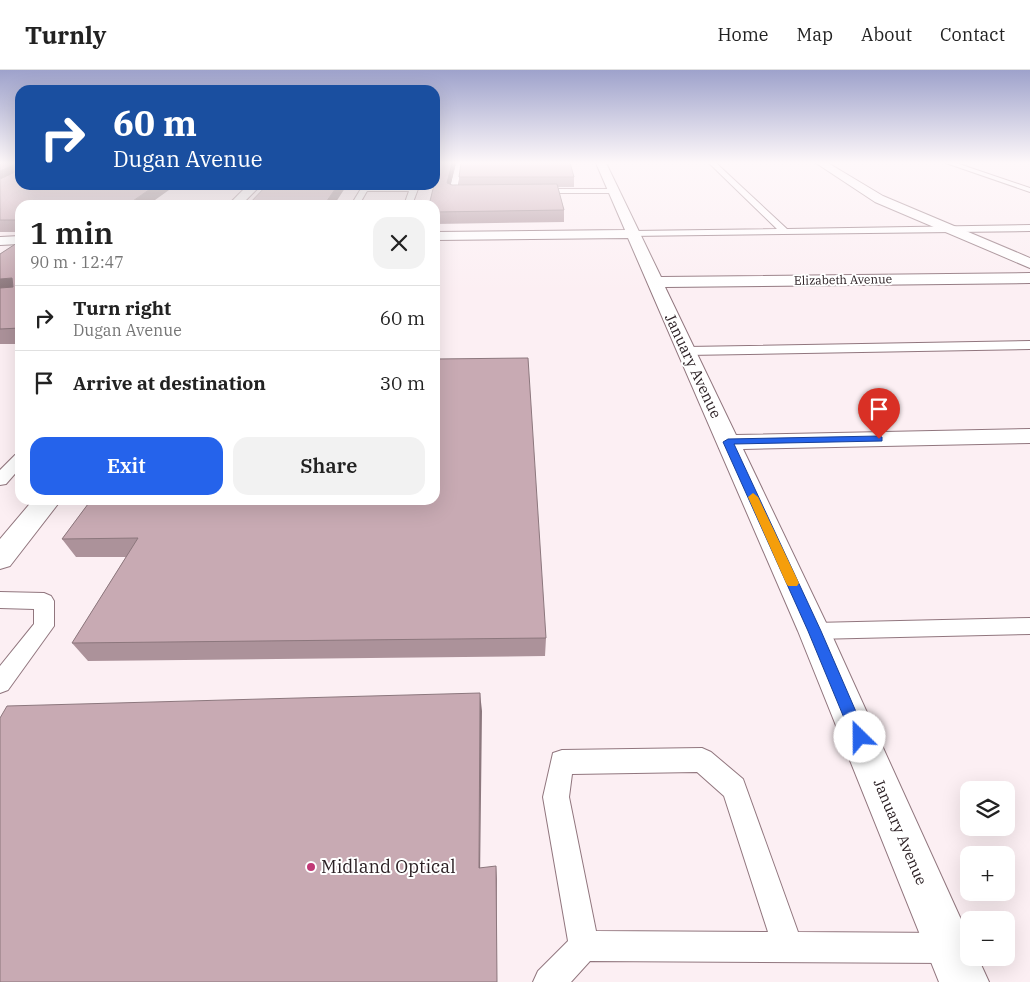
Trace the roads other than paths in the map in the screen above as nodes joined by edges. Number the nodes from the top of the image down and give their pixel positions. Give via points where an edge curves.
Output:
1 (620, 206) edge
2 (757, 206) edge
3 (895, 206) edge
4 (1030, 228) edge
5 (952, 229) junction
6 (785, 232) junction
7 (633, 234) junction
8 (440, 236) edge
9 (15, 240) edge
10 (0, 241) edge
11 (1030, 263) edge
12 (1030, 278) edge
13 (655, 282) junction
14 (1030, 346) edge
15 (687, 351) junction
16 (1030, 436) edge
17 (728, 442) junction
18 (15, 464) edge
19 (0, 480) edge
20 (44, 505) edge
21 (0, 558) edge
22 (0, 600) edge
23 (1030, 626) edge
24 (814, 631) junction
25 (0, 683) edge
26 (584, 946) junction
27 (788, 948) junction
28 (950, 948) junction
29 (549, 982) edge
30 (964, 982) edge

1 - 7 street, January Avenue
2 - 6 lane
3 - 5 street
4 - 5 lane
5 - 6 lane
5 - 11 street
6 - 7 lane
7 - 8 street
7 - 13 street, January Avenue
9 - 10 street
12 - 13 street, Elizabeth Avenue
13 - 15 street, January Avenue
14 - 15 lane
15 - 17 street, January Avenue
16 - 17 street
17 - 24 street, January Avenue
18 - 19 lane
20 - 21 street
22 - 25 lane via 44,601 44,626
23 - 24 lane
24 - 28 street, January Avenue
26 - 27 lane
26 - 27 lane via 556,797 562,762 702,760 734,788
26 - 29 lane
27 - 28 lane
28 - 30 street, January Avenue

